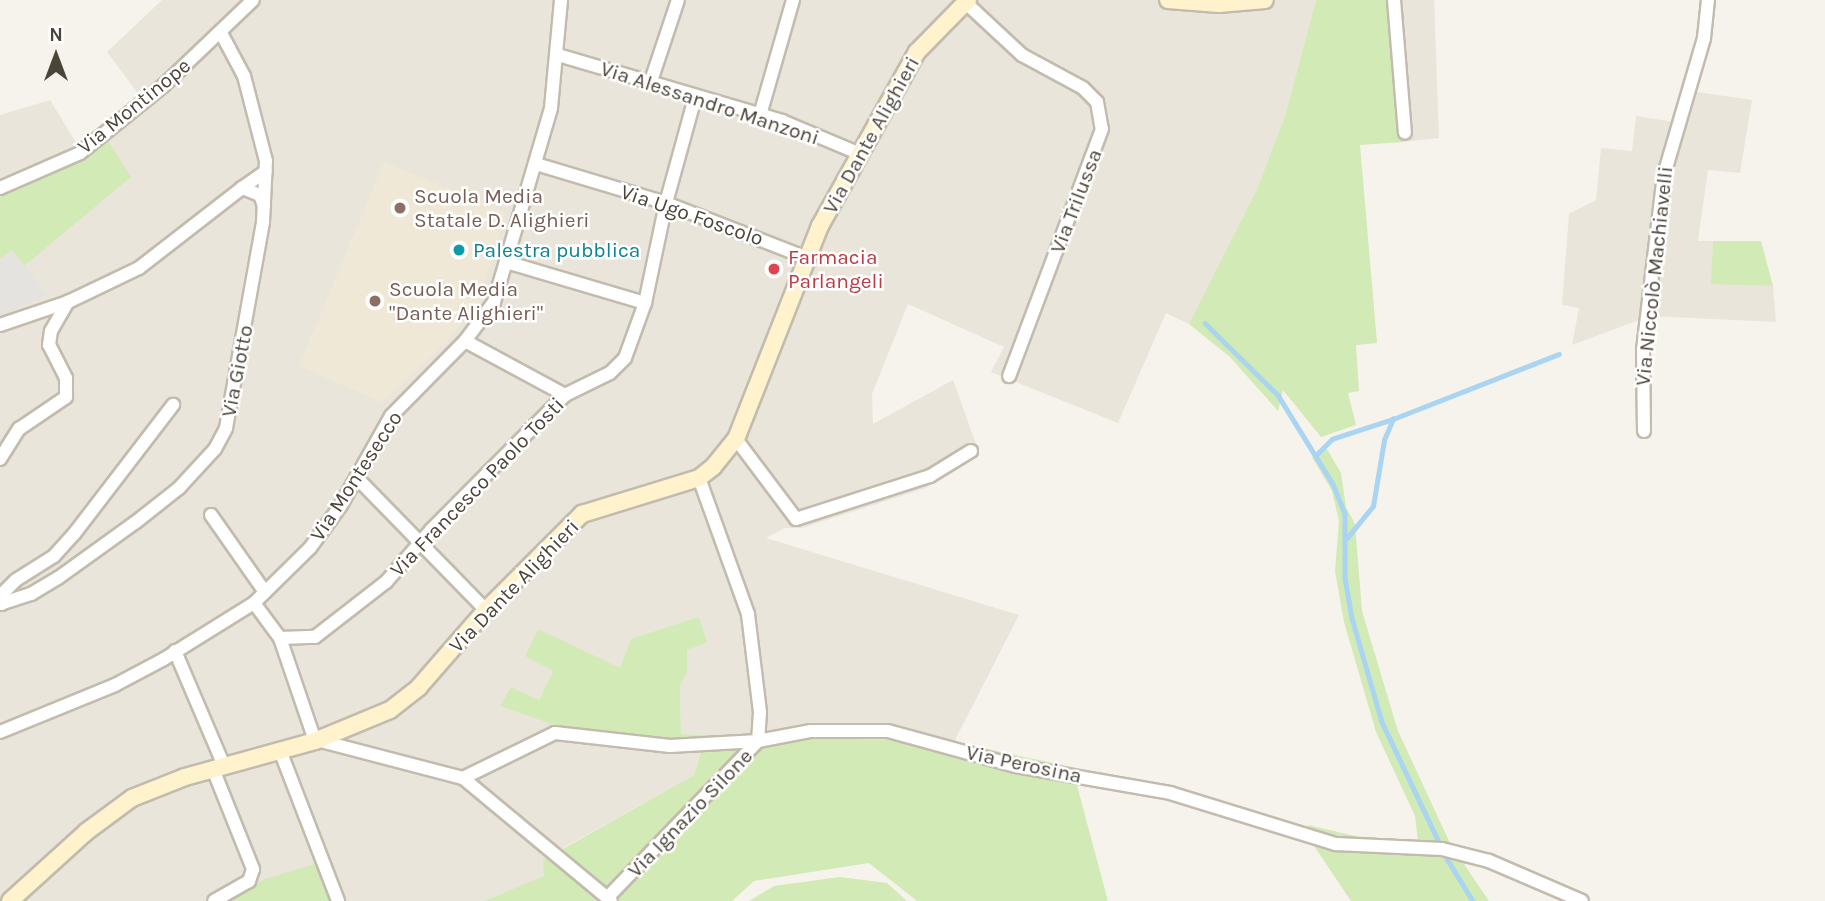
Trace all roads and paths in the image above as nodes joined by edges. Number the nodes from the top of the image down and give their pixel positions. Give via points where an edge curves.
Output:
1 (253, 0) edge
2 (561, 0) edge
3 (678, 0) edge
4 (793, 0) edge
5 (1168, 0) edge
6 (1265, 0) edge
7 (1394, 0) edge
8 (1708, 0) edge
9 (967, 1) edge
10 (221, 33) junction
11 (558, 55) junction
12 (650, 81) junction
13 (695, 98) junction
14 (760, 115) junction
15 (1405, 133) dead end
16 (860, 155) junction
17 (536, 164) junction
18 (267, 171) junction
19 (0, 188) edge
20 (242, 188) junction
21 (666, 203) junction
22 (265, 206) junction
23 (807, 258) junction
24 (506, 262) junction
25 (68, 302) junction
26 (645, 303) junction
27 (0, 325) edge
28 (466, 341) junction
29 (1009, 376) dead end
30 (565, 395) junction
31 (173, 405) dead end
32 (1644, 431) dead end
33 (736, 439) junction
34 (971, 451) dead end
35 (0, 459) edge
36 (357, 478) junction
37 (699, 478) junction
38 (211, 515) dead end
39 (420, 543) junction
40 (265, 592) junction
41 (254, 603) junction
42 (1, 604) edge
43 (486, 610) junction
44 (280, 638) junction
45 (176, 651) junction
46 (0, 732) edge
47 (316, 741) junction
48 (758, 741) junction
49 (281, 753) junction
50 (218, 768) junction
51 (463, 778) junction
52 (609, 899) edge
53 (10, 901) edge
54 (214, 901) edge
55 (338, 901) edge
56 (1582, 901) edge

1 - 10 street, Via Montinope
2 - 11 street, Via Montesecco
3 - 12 street
4 - 14 street
5 - 6 main road via 1219,4
7 - 15 street
8 - 32 street, Via Niccolò Machiavelli via 1704,38 1664,175 1643,350 1640,398
9 - 16 main road, Via Dante Alighieri via 917,52
9 - 29 street, Via Trilussa via 1022,55 1083,88 1097,102 1102,129
10 - 18 street, Via Giotto via 244,76
10 - 19 street, Via Montinope via 80,153
11 - 12 street, Via Alessandro Manzoni
11 - 17 street, Via Montesecco via 551,108
12 - 13 street, Via Alessandro Manzoni
13 - 14 street, Via Alessandro Manzoni
13 - 21 street, Via Francesco Paolo Tosti
14 - 16 street, Via Alessandro Manzoni
16 - 23 main road, Via Dante Alighieri
17 - 21 street, Via Ugo Foscolo
17 - 24 street, Via Montesecco
18 - 20 street
18 - 22 street, Via Giotto
20 - 22 street via 260,195
20 - 25 street via 139,268
21 - 23 street, Via Ugo Foscolo
21 - 26 street, Via Francesco Paolo Tosti
22 - 42 street, Via Giotto via 234,402 215,449 179,488 114,538 31,594
23 - 33 main road, Via Dante Alighieri
24 - 26 street
24 - 28 street, Via Montesecco via 494,302
25 - 27 street
25 - 35 street via 51,331 49,345 66,378 66,397 19,429
26 - 30 street, Via Francesco Paolo Tosti via 625,358 610,373
28 - 30 street
28 - 36 street, Via Montesecco via 391,416
30 - 39 street, Via Francesco Paolo Tosti
31 - 42 street via 74,534 54,556 16,580 3,593
33 - 34 street via 796,519 930,477
33 - 37 main road, Via Dante Alighieri
36 - 39 street
36 - 40 street, Via Montesecco via 310,548
37 - 43 main road, Via Dante Alighieri via 582,514
37 - 48 street, Via Ignazio Silone via 748,614 760,712
38 - 40 street
39 - 43 street
39 - 44 street, Via Francesco Paolo Tosti via 386,582 320,635 296,641
40 - 41 street, Via Montesecco
41 - 44 street
41 - 45 street, Via Montesecco
43 - 47 main road, Via Dante Alighieri via 404,701 373,719
44 - 47 street
45 - 46 street, Via Montesecco via 115,685
45 - 50 street
47 - 49 main road, Via Dante Alighieri
47 - 51 street
48 - 51 street, Via Perosina via 670,746 555,733
48 - 52 street, Via Ignazio Silone
48 - 56 street, Via Perosina via 811,731 888,731 1016,766 1170,793 1336,844 1441,849 1489,861
49 - 50 main road, Via Dante Alighieri
49 - 55 street
50 - 53 main road, Via Dante Alighieri via 117,807
50 - 54 street via 253,869 249,881
51 - 52 street

